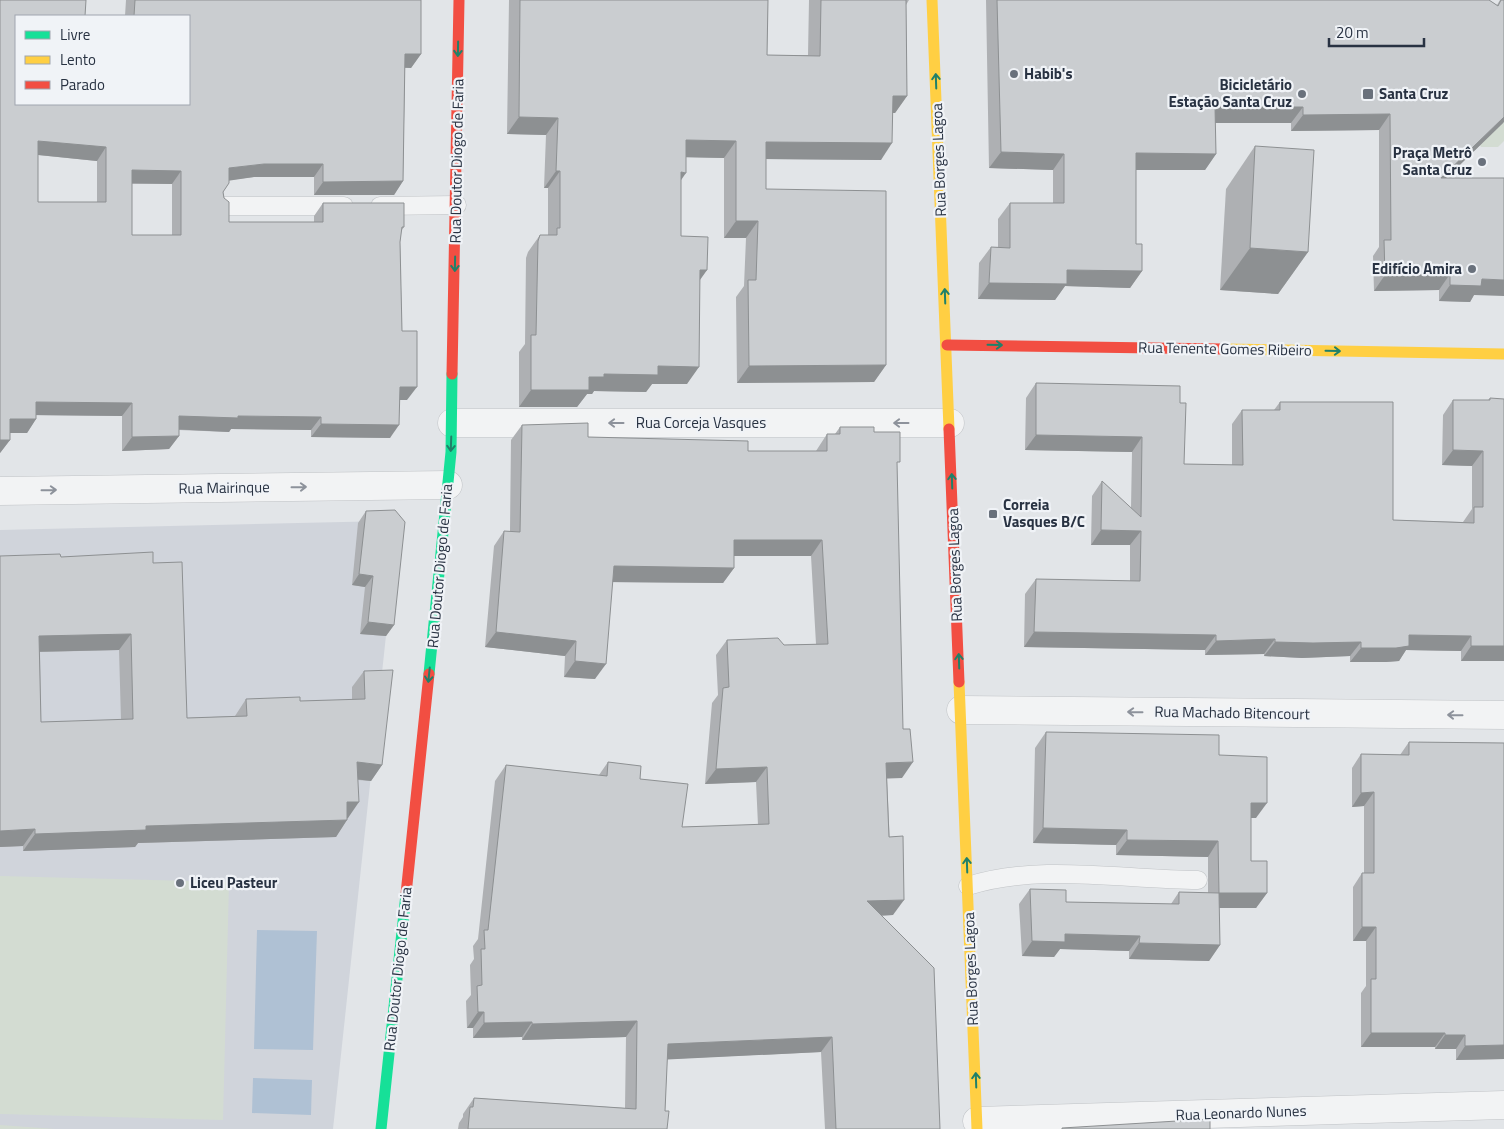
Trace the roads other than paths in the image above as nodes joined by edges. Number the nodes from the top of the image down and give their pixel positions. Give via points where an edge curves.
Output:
1 (459, 0) edge
2 (932, 0) edge
3 (457, 205) junction
4 (224, 206) edge
5 (946, 345) junction
6 (1504, 354) edge
7 (452, 423) junction
8 (950, 423) junction
9 (448, 485) junction
10 (0, 491) edge
11 (961, 710) junction
12 (1504, 715) edge
13 (1198, 880) dead end
14 (968, 886) junction
15 (1504, 1105) edge
16 (977, 1125) edge
17 (381, 1129) edge

1 -> 3 street, Rua Doutor Diogo de Faria
5 -> 2 street, Rua Borges Lagoa
3 - 4 lane
3 -> 7 street, Rua Doutor Diogo de Faria
5 -> 6 street, Rua Tenente Gomes Ribeiro
5 - 8 street, Rua Borges Lagoa
8 -> 7 street, Rua Corceja Vasques
7 -> 9 street, Rua Doutor Diogo de Faria
11 -> 8 street, Rua Borges Lagoa
10 -> 9 street, Rua Mairinque
9 -> 17 street, Rua Doutor Diogo de Faria
12 -> 11 street, Rua Machado Bitencourt
14 -> 11 street, Rua Borges Lagoa
13 - 14 lane via 1093,874 991,878
16 -> 14 street, Rua Borges Lagoa
15 - 16 street, Rua Leonardo Nunes

